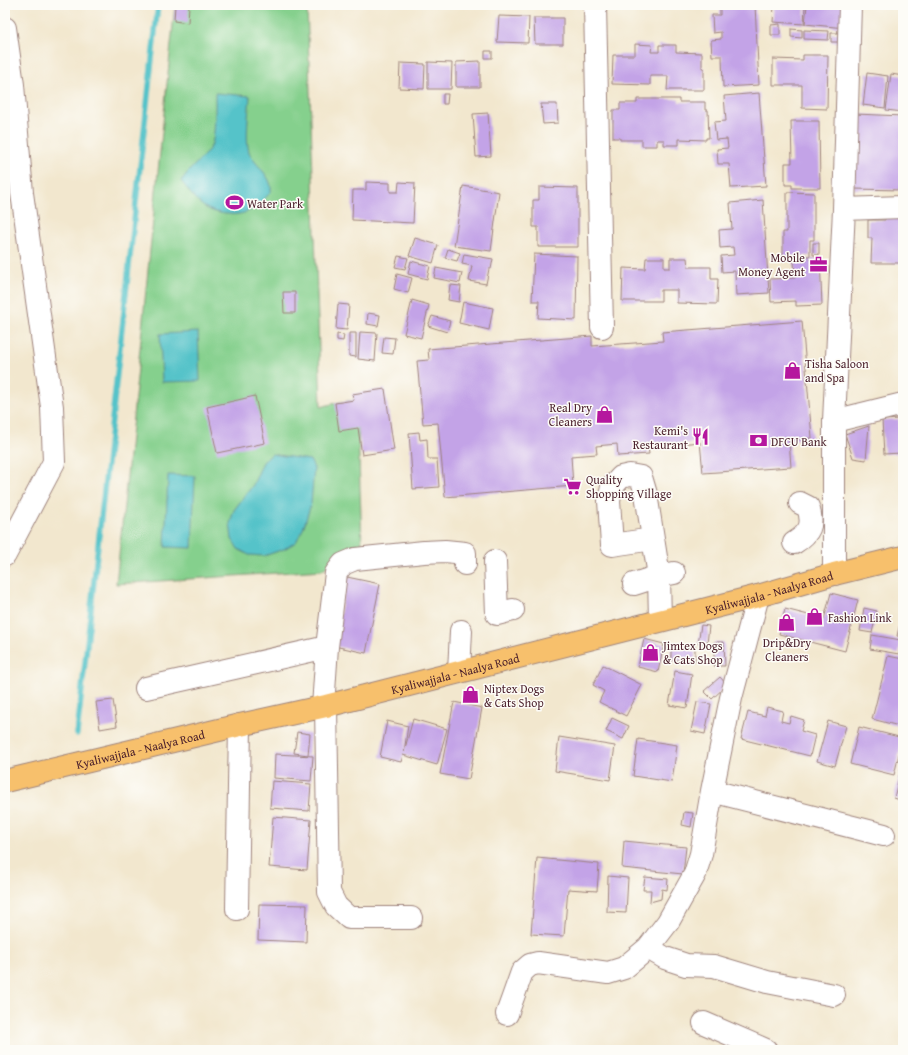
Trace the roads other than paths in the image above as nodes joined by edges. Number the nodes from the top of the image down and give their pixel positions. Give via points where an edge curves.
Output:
1 (595, 5) edge
2 (850, 5) edge
3 (5, 28) edge
4 (9, 85) edge
5 (903, 207) edge
6 (844, 209) junction
7 (602, 327) dead end
8 (903, 404) edge
9 (834, 421) junction
10 (800, 502) dead end
11 (652, 539) dead end
12 (794, 543) dead end
13 (5, 554) edge
14 (903, 557) edge
15 (495, 561) dead end
16 (465, 564) dead end
17 (834, 574) junction
18 (667, 575) junction
19 (634, 584) dead end
20 (758, 596) junction
21 (513, 610) dead end
22 (660, 620) junction
23 (461, 631) dead end
24 (327, 648) junction
25 (459, 672) junction
26 (146, 688) dead end
27 (325, 706) junction
28 (240, 725) junction
29 (5, 781) edge
30 (712, 791) junction
31 (884, 835) dead end
32 (237, 909) dead end
33 (411, 918) dead end
34 (648, 948) junction
35 (834, 995) dead end
36 (507, 1014) dead end
37 (704, 1023) dead end
38 (766, 1050) edge

1 - 7 street
2 - 6 street
3 - 4 street
4 - 13 street via 52,407 54,462
5 - 6 street
6 - 9 street
8 - 9 street
9 - 17 street
10 - 12 street via 808,507 811,516 810,526 804,537
11 - 18 street
14 - 17 main road, Kyaliwajjala - Naalya Road
15 - 21 street via 497,614
16 - 24 street via 465,553 445,552 355,559 342,564 336,573
17 - 20 main road, Kyaliwajjala - Naalya Road
18 - 19 street
18 - 22 street
20 - 22 main road, Kyaliwajjala - Naalya Road
20 - 30 street via 731,698
22 - 25 main road, Kyaliwajjala - Naalya Road
23 - 25 street
24 - 26 street
24 - 27 street
25 - 27 main road, Kyaliwajjala - Naalya Road
27 - 28 main road, Kyaliwajjala - Naalya Road
27 - 33 street via 329,892 336,906 349,918
28 - 29 main road, Kyaliwajjala - Naalya Road
28 - 32 street
30 - 31 street
30 - 34 street via 695,874 668,922
34 - 35 street via 665,958 686,965 714,966 767,982
34 - 36 street via 624,968 608,973 538,963 530,965 522,972
37 - 38 street

